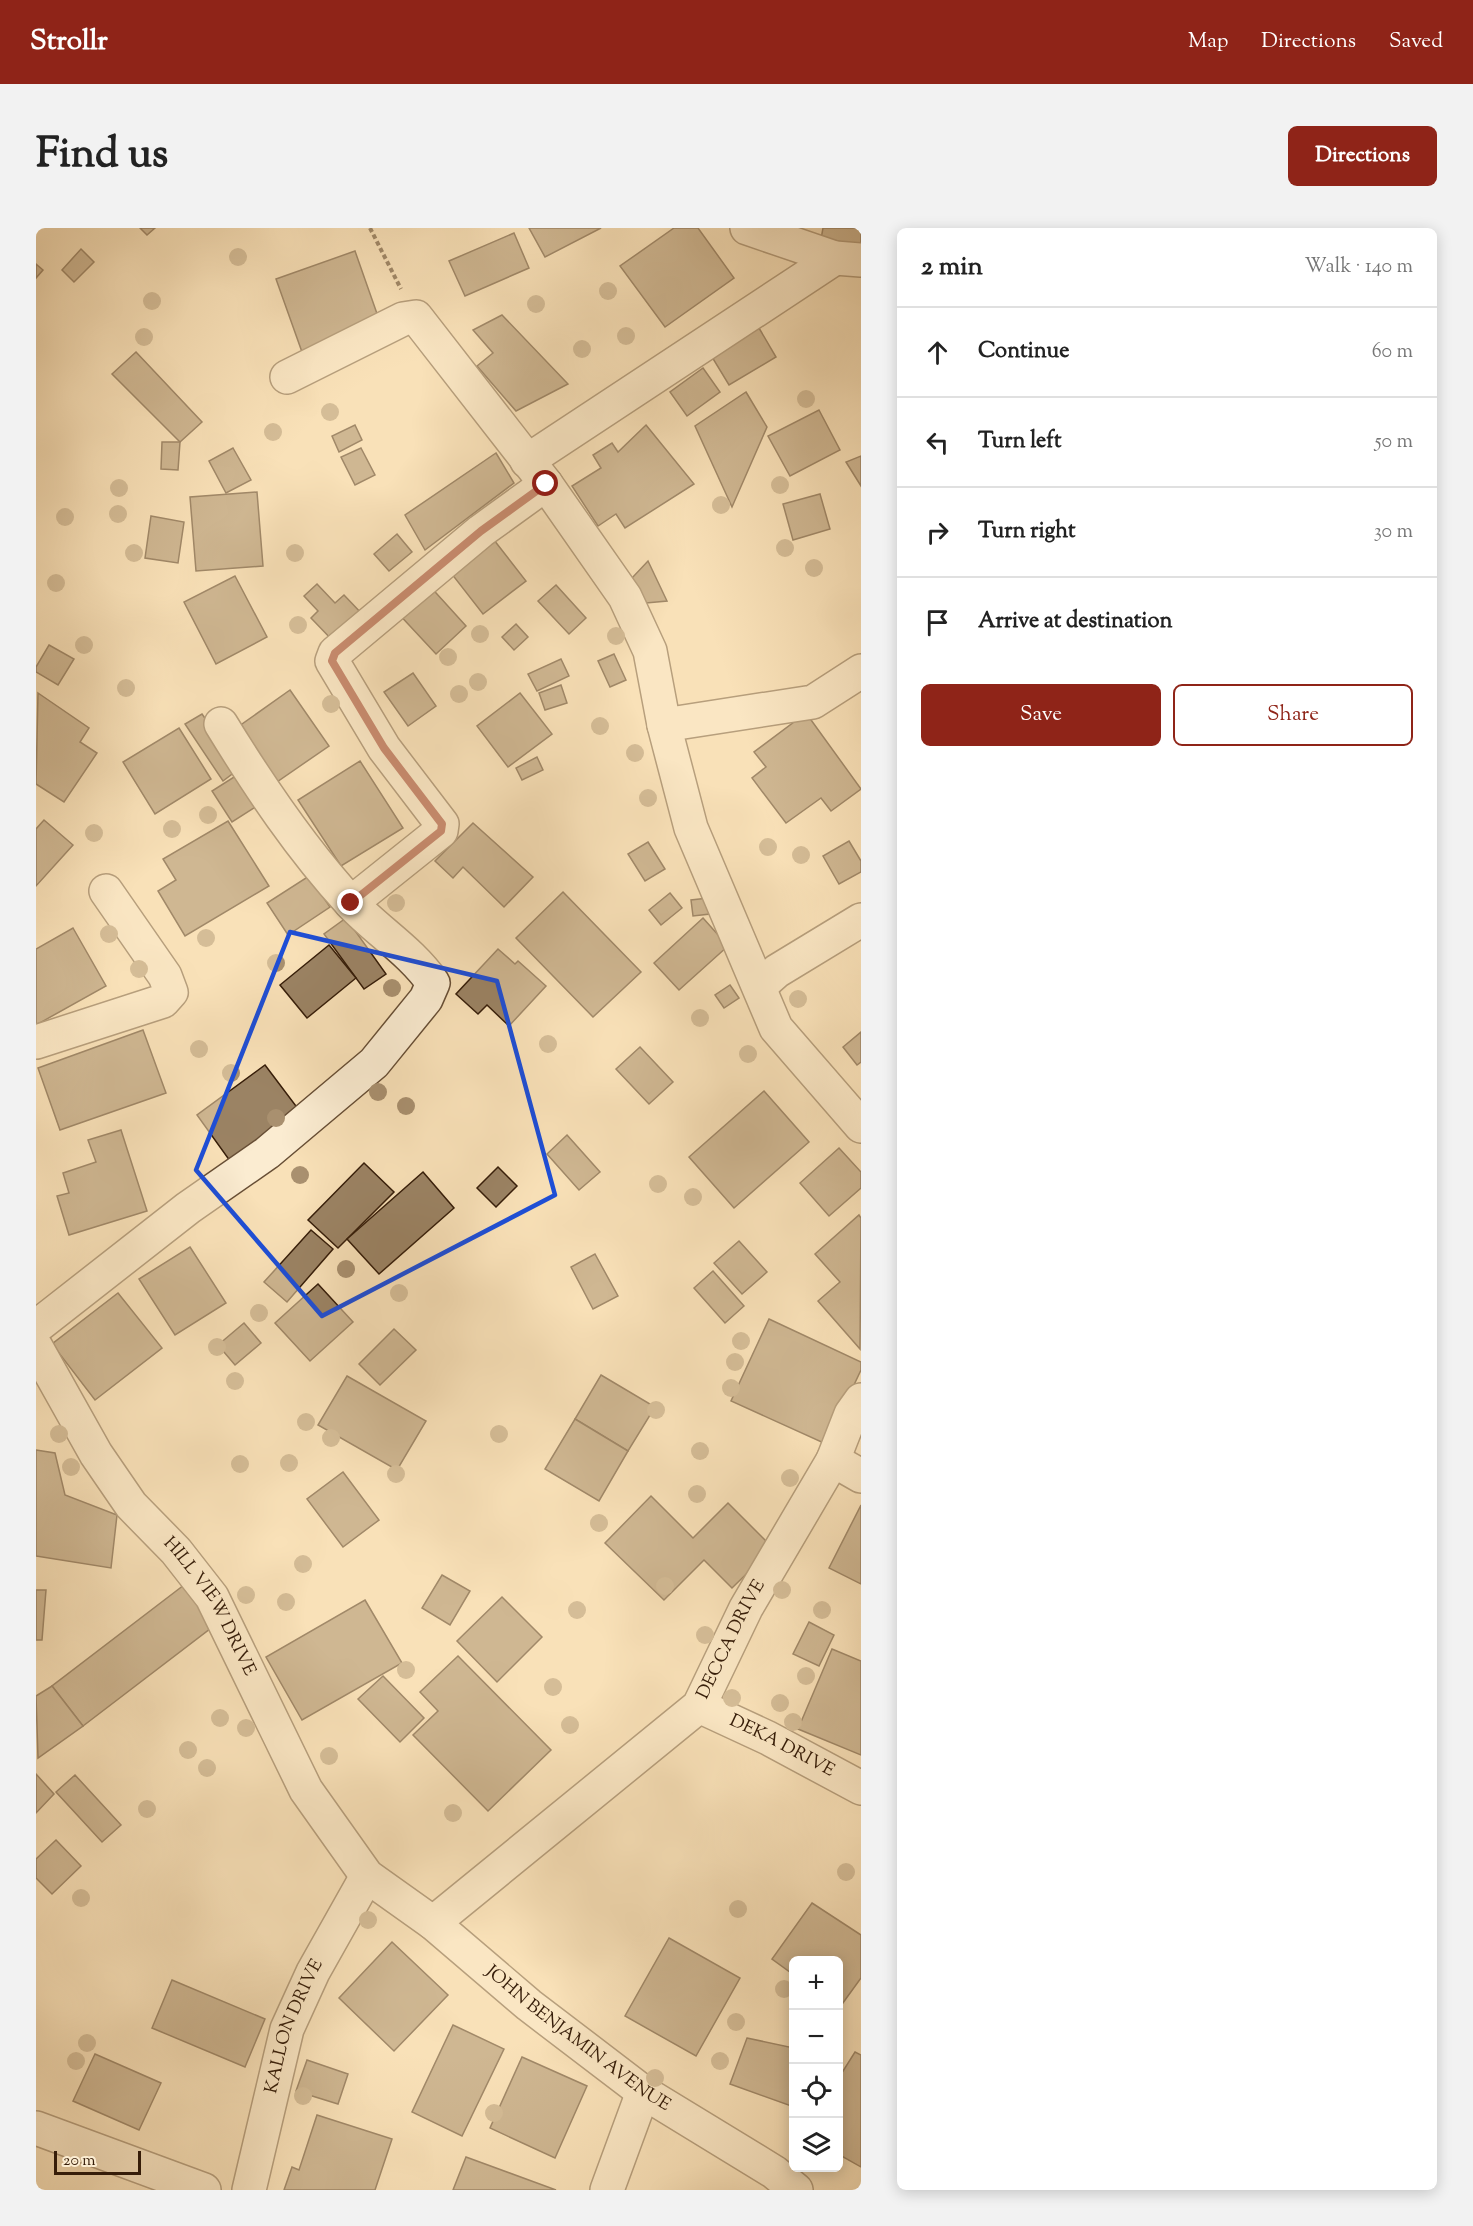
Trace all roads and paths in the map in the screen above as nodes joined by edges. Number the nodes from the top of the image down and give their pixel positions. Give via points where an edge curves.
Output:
1 (370, 228) edge
2 (747, 228) edge
3 (848, 259) edge
4 (416, 317) junction
5 (287, 377) dead end
6 (536, 472) junction
7 (861, 671) edge
8 (221, 724) dead end
9 (664, 725) junction
10 (106, 891) dead end
11 (351, 903) junction
12 (861, 920) edge
13 (760, 986) junction
14 (36, 1042) edge
15 (861, 1126) edge
16 (36, 1327) edge
17 (36, 1347) edge
18 (861, 1400) edge
19 (833, 1460) junction
20 (861, 1476) edge
21 (699, 1706) junction
22 (861, 1788) edge
23 (367, 1876) junction
24 (433, 1923) junction
25 (643, 2092) junction
26 (36, 2128) edge
27 (204, 2190) edge
28 (249, 2190) edge
29 (607, 2190) edge
30 (796, 2190) edge

1 - 4 path
2 - 3 street
3 - 6 street
4 - 5 street via 403,319
4 - 6 street
6 - 9 street via 625,597 650,651
6 - 11 street via 481,531 335,653 332,661 384,748 442,824 441,831
7 - 9 street via 813,702
8 - 11 street via 294,831
9 - 13 street via 691,828
10 - 14 street via 165,976 171,992 162,1001
11 - 16 street via 423,968 433,983 426,999 374,1063 267,1153
12 - 13 street via 777,971
13 - 15 street via 776,1028
17 - 23 street, HILL VIEW DRIVE via 96,1454 131,1505 176,1551 212,1597 306,1790
18 - 19 street, DECCA DRIVE via 851,1414
19 - 20 street
19 - 21 street, DECCA DRIVE via 746,1608
21 - 22 street, DEKA DRIVE
21 - 24 street, DECCA DRIVE
23 - 24 street, JOHN BENJAMIN AVENUE
23 - 28 street, KALLON DRIVE via 313,1972 287,2030
24 - 25 street, JOHN BENJAMIN AVENUE via 529,2006
25 - 29 street
25 - 30 street, JOHN BENJAMIN AVENUE via 774,2172
26 - 27 street

